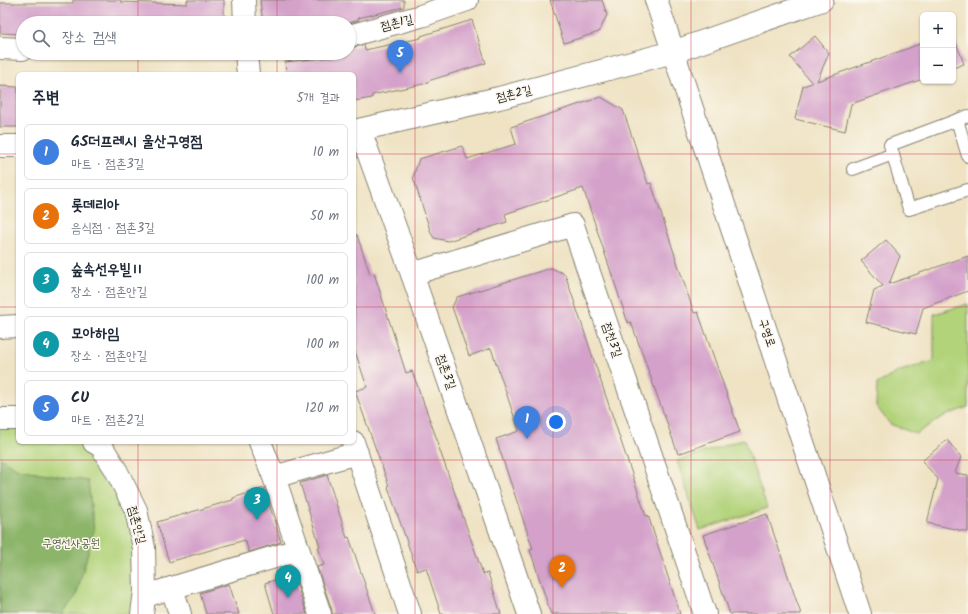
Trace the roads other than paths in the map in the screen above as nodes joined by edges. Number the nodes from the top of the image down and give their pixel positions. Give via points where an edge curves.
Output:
1 (244, 0) edge
2 (466, 0) edge
3 (656, 0) edge
4 (822, 0) edge
5 (245, 16) edge
6 (356, 34) edge
7 (0, 48) edge
8 (16, 49) edge
9 (673, 52) junction
10 (247, 60) edge
11 (248, 72) edge
12 (963, 118) edge
13 (357, 131) edge
14 (0, 146) edge
15 (16, 146) edge
16 (893, 154) junction
17 (968, 156) edge
18 (853, 168) dead end
19 (968, 190) edge
20 (412, 274) junction
21 (16, 326) edge
22 (0, 327) edge
23 (0, 419) edge
24 (16, 419) edge
25 (98, 444) edge
26 (261, 444) edge
27 (355, 448) edge
28 (274, 477) junction
29 (298, 550) junction
30 (172, 588) junction
31 (143, 605) edge
32 (180, 614) edge
33 (320, 614) edge
34 (410, 614) edge
35 (529, 614) edge
36 (705, 614) edge
37 (860, 614) edge

1 - 5 street
2 - 6 street, 점촌1길
3 - 9 street, 구영로
4 - 9 street
7 - 8 street
9 - 13 street, 점촌2길 via 499,98
9 - 37 street, 구영로
10 - 11 street
12 - 16 lane via 890,144
12 - 17 lane
13 - 20 street, 점촌3길
14 - 15 street
16 - 18 lane
16 - 19 lane via 909,209
20 - 35 street, 점촌3길
20 - 36 street, 점천3길 via 573,225
21 - 22 street
23 - 24 street
25 - 31 street, 점촌안길 via 115,468 136,510 144,548
26 - 28 street
27 - 28 street
27 - 34 street
28 - 29 street
29 - 30 street, 점촌안길
29 - 33 street
30 - 31 street, 점촌안길
30 - 32 street

